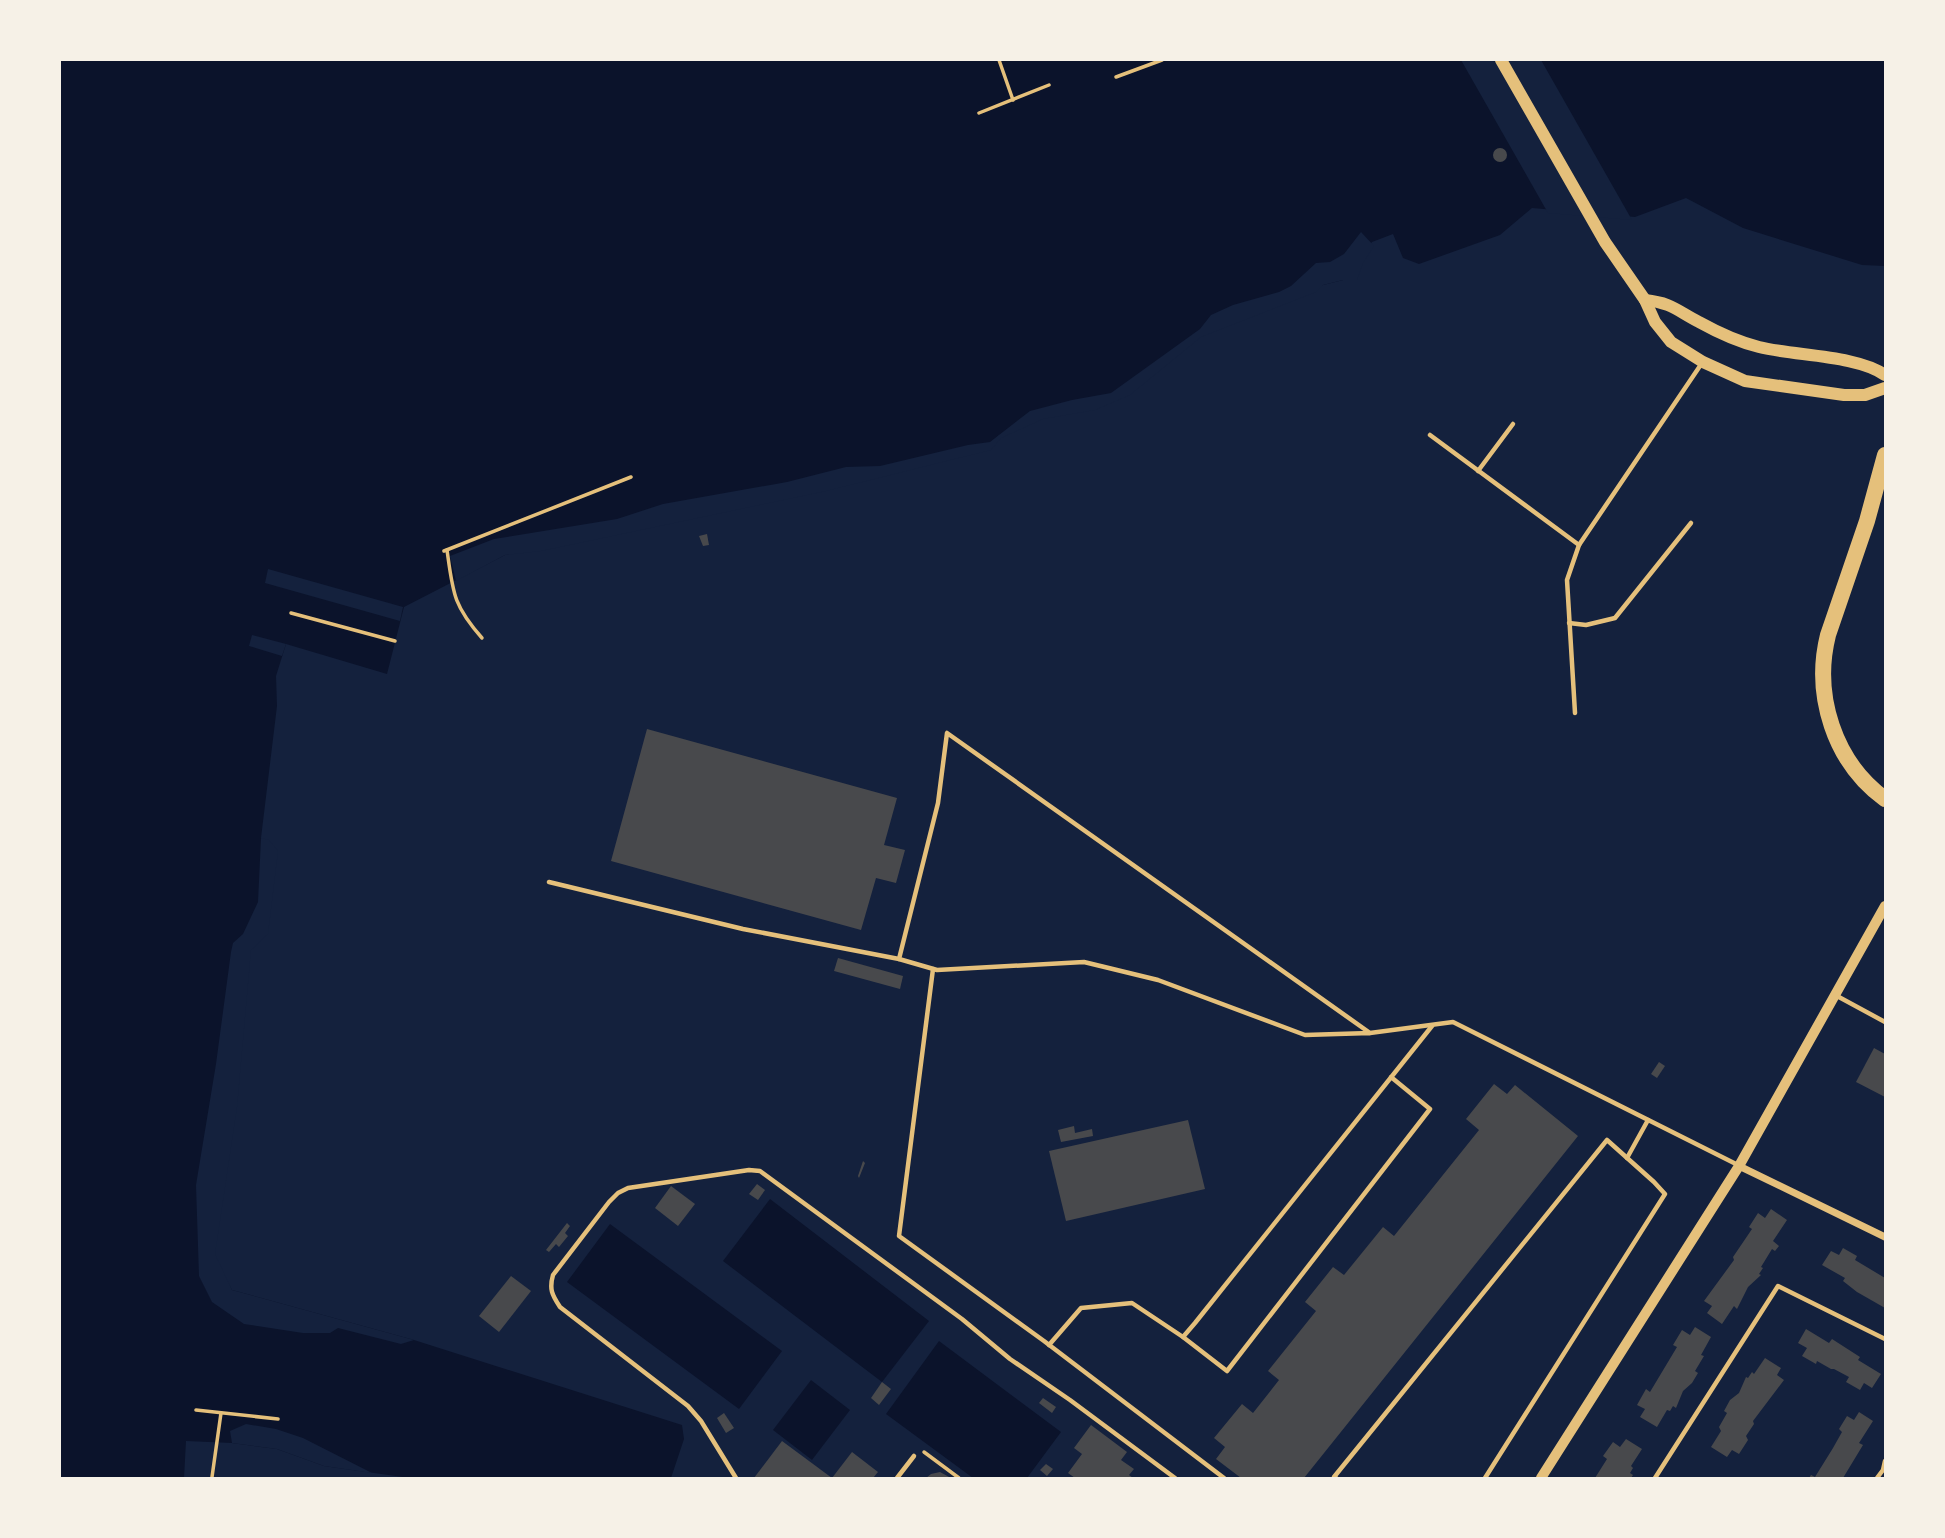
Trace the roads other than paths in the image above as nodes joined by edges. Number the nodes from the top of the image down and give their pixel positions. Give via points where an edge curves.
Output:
1 (1501, 60) edge
2 (1645, 300) junction
3 (1703, 362) junction
4 (1885, 375) edge
5 (1885, 388) edge
6 (1513, 424) dead end
7 (1430, 435) dead end
8 (1885, 455) edge
9 (1478, 471) junction
10 (1691, 523) dead end
11 (1579, 545) junction
12 (1569, 623) junction
13 (1575, 713) dead end
14 (1885, 799) edge
15 (549, 882) dead end
16 (1885, 906) edge
17 (899, 959) junction
18 (933, 968) junction
19 (1836, 996) junction
20 (1885, 1022) edge
21 (1432, 1025) junction
22 (1370, 1033) junction
23 (1391, 1077) junction
24 (1648, 1120) junction
25 (1627, 1158) junction
26 (1739, 1166) junction
27 (1885, 1237) edge
28 (1184, 1337) junction
29 (1885, 1339) edge
30 (1049, 1345) junction
31 (914, 1456) dead end
32 (1885, 1461) edge
33 (736, 1479) edge
34 (897, 1479) edge
35 (1175, 1479) edge
36 (1224, 1479) edge
37 (1336, 1479) edge
38 (1485, 1479) edge
39 (1541, 1479) edge
40 (1655, 1479) edge
41 (1877, 1479) edge

1 - 2 main road via 1605,242
2 - 3 main road via 1671,342
2 - 4 main road via 1676,307 1759,347 1867,365
3 - 5 main road via 1745,381 1844,396
3 - 11 lane
6 - 9 lane
7 - 9 lane
8 - 14 highway via 1828,635 1823,672 1827,709 1843,752
9 - 11 lane
10 - 12 lane via 1615,618 1586,625
11 - 12 lane via 1567,580
12 - 13 lane
15 - 17 lane via 743,929
16 - 19 street
17 - 18 lane
17 - 22 lane via 938,803 947,733
18 - 22 lane via 1084,962 1158,980 1305,1035
18 - 30 lane via 899,1236
19 - 20 lane
19 - 26 street
21 - 22 lane
21 - 23 lane
21 - 24 lane via 1453,1022
23 - 28 lane
23 - 28 lane via 1430,1109 1227,1371
24 - 25 lane
24 - 26 lane
25 - 37 lane via 1607,1140 1600,1147
25 - 38 lane via 1665,1194
26 - 27 street
26 - 39 street
28 - 30 lane via 1132,1303 1081,1308
29 - 40 lane via 1778,1286
30 - 36 lane
31 - 34 lane
32 - 41 lane
33 - 35 lane via 688,1406 553,1298 554,1275 608,1202 628,1188 760,1171

